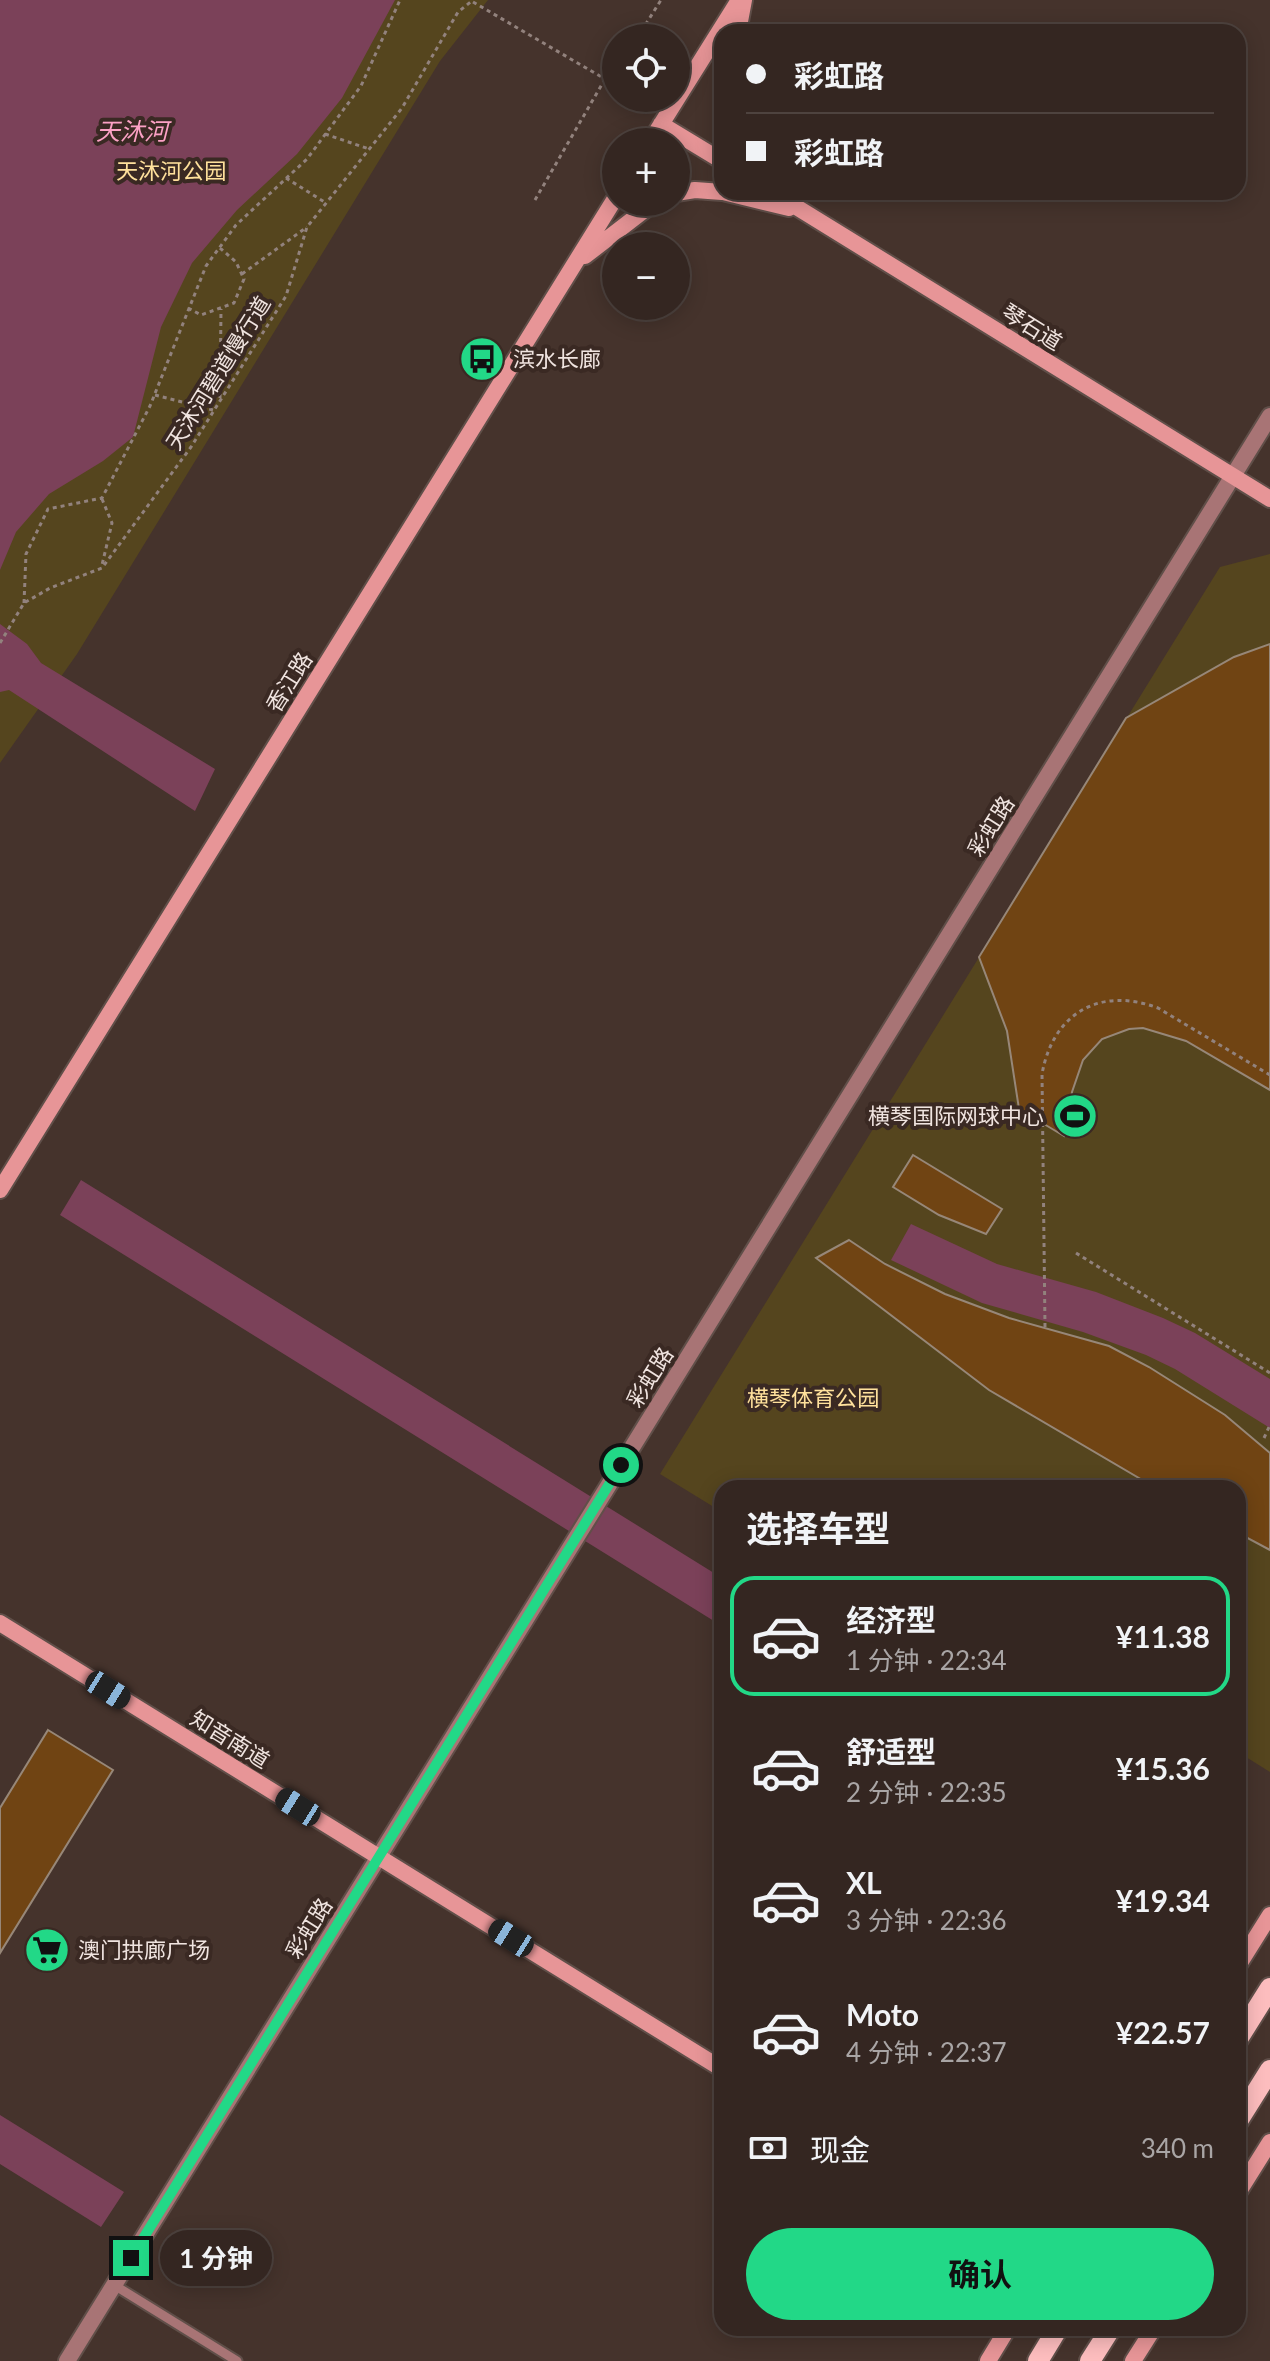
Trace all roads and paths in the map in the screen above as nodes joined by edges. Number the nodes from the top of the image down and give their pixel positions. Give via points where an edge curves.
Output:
1 (400, 0) edge
2 (472, 0) edge
3 (661, 0) edge
4 (742, 0) edge
5 (646, 24) edge
6 (726, 24) edge
7 (739, 24) edge
8 (714, 43) edge
9 (602, 77) edge
10 (602, 84) edge
11 (661, 124) junction
12 (659, 128) edge
13 (325, 134) junction
14 (369, 149) junction
15 (714, 156) edge
16 (286, 178) junction
17 (690, 191) edge
18 (714, 191) edge
19 (535, 200) dead end
20 (756, 200) edge
21 (785, 200) edge
22 (793, 200) edge
23 (326, 203) junction
24 (802, 211) junction
25 (604, 216) edge
26 (637, 216) edge
27 (307, 227) junction
28 (219, 247) junction
29 (574, 265) junction
30 (242, 274) junction
31 (188, 308) junction
32 (221, 309) junction
33 (155, 395) junction
34 (220, 401) junction
35 (214, 410) junction
36 (1270, 416) edge
37 (1233, 476) junction
38 (102, 498) junction
39 (1270, 499) edge
40 (102, 568) junction
41 (24, 603) junction
42 (0, 643) edge
43 (1270, 1075) edge
44 (0, 1190) edge
45 (1076, 1253) dead end
46 (1045, 1327) dead end
47 (1270, 1373) edge
48 (1270, 1425) edge
49 (1264, 1438) dead end
50 (0, 1623) edge
51 (379, 1857) junction
52 (1270, 1915) edge
53 (1246, 1953) edge
54 (1270, 1988) edge
55 (1246, 2026) edge
56 (714, 2064) edge
57 (1270, 2070) edge
58 (1246, 2108) edge
59 (1270, 2142) edge
60 (1246, 2180) edge
61 (114, 2285) junction
62 (1003, 2336) edge
63 (1053, 2336) edge
64 (1106, 2336) edge
65 (1149, 2336) edge
66 (67, 2361) edge
67 (237, 2361) edge
68 (988, 2361) edge
69 (1038, 2361) edge
70 (1090, 2361) edge
71 (1133, 2361) edge

1 - 13 path via 361,86
2 - 9 path
2 - 14 path, 天沐河碧道慢行道 via 458,12 402,108
3 - 5 path
4 - 6 main road
4 - 7 main road
8 - 11 main road
10 - 19 path
11 - 12 main road
11 - 15 main road
13 - 14 path
13 - 16 path
14 - 23 path, 天沐河碧道慢行道
16 - 23 path
16 - 28 path
17 - 18 main road
20 - 24 main road
21 - 24 main road, 琴石道
22 - 24 main road
23 - 27 path, 天沐河碧道慢行道
24 - 37 main road, 琴石道
25 - 29 main road, 香江路
26 - 29 main road
27 - 30 path
27 - 34 path, 天沐河碧道慢行道 via 286,296
28 - 30 path
28 - 31 path
29 - 44 main road, 香江路
30 - 32 path via 234,303
31 - 32 path via 201,315
31 - 33 path
32 - 34 path
33 - 35 path
33 - 38 path
34 - 35 path, 天沐河碧道慢行道
35 - 40 path, 天沐河碧道慢行道
36 - 37 street, 彩虹路
37 - 39 main road, 琴石道
37 - 51 street, 彩虹路
38 - 40 path via 112,523
38 - 41 path via 48,509 26,554
40 - 41 path
41 - 42 path
43 - 46 path via 1140,1001 1101,1001 1067,1021 1054,1037 1042,1074
45 - 47 path
48 - 49 path
50 - 51 main road, 知音南道
51 - 56 main road, 知音南道
51 - 61 street, 彩虹路
52 - 53 main road
54 - 55 main road
57 - 58 main road
59 - 60 main road
61 - 66 street, 彩虹路
61 - 67 lane
62 - 68 main road
63 - 69 main road
64 - 70 main road
65 - 71 main road

